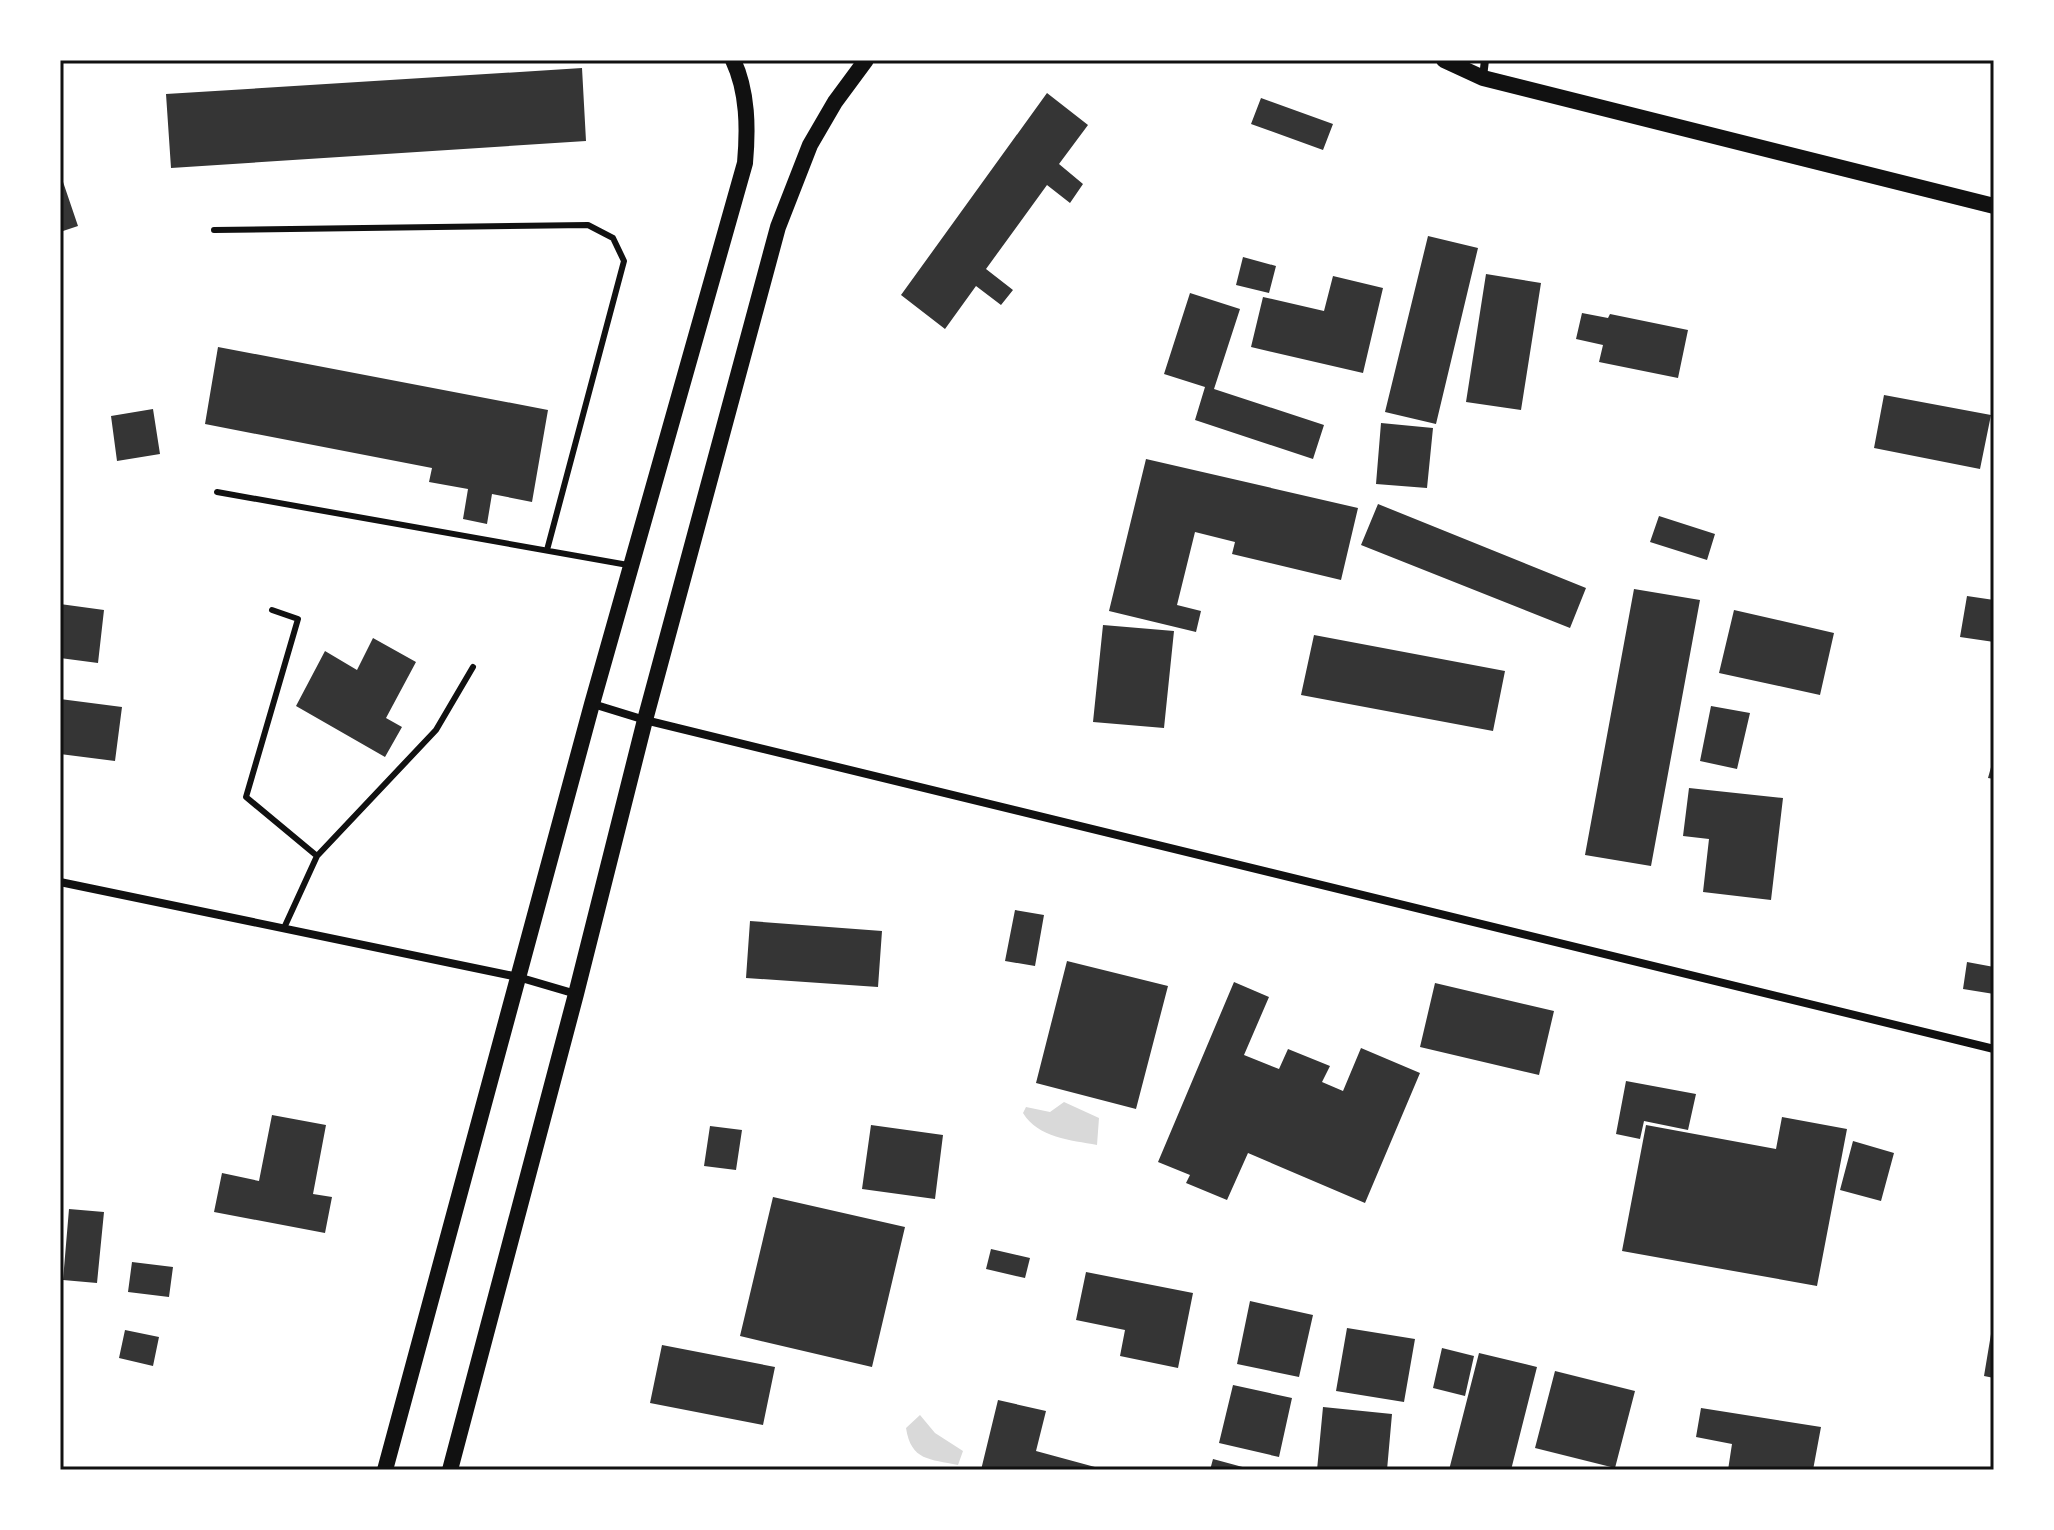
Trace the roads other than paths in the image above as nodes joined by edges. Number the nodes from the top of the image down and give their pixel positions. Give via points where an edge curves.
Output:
1 (733, 60) edge
2 (866, 60) edge
3 (1444, 60) edge
4 (1485, 60) edge
5 (1483, 78) junction
6 (1994, 206) edge
7 (214, 230) dead end
8 (217, 492) dead end
9 (547, 550) junction
10 (632, 565) junction
11 (272, 610) dead end
12 (473, 667) dead end
13 (592, 704) junction
14 (645, 720) junction
15 (317, 856) junction
16 (60, 882) edge
17 (284, 928) junction
18 (518, 977) junction
19 (576, 994) junction
20 (1994, 1049) edge
21 (385, 1470) edge
22 (450, 1470) edge

1 - 10 main road via 742,78 745,163
2 - 14 main road via 810,145 778,227
3 - 5 main road
4 - 5 street
5 - 6 main road
7 - 9 lane via 588,225 613,238 624,261
8 - 9 lane
9 - 10 lane
10 - 13 main road
11 - 15 lane via 298,619 246,797
12 - 15 lane via 436,730
13 - 14 street
13 - 18 main road
14 - 19 main road
14 - 20 street
15 - 17 lane
16 - 17 street
17 - 18 street
18 - 19 street
18 - 21 main road
19 - 22 main road

